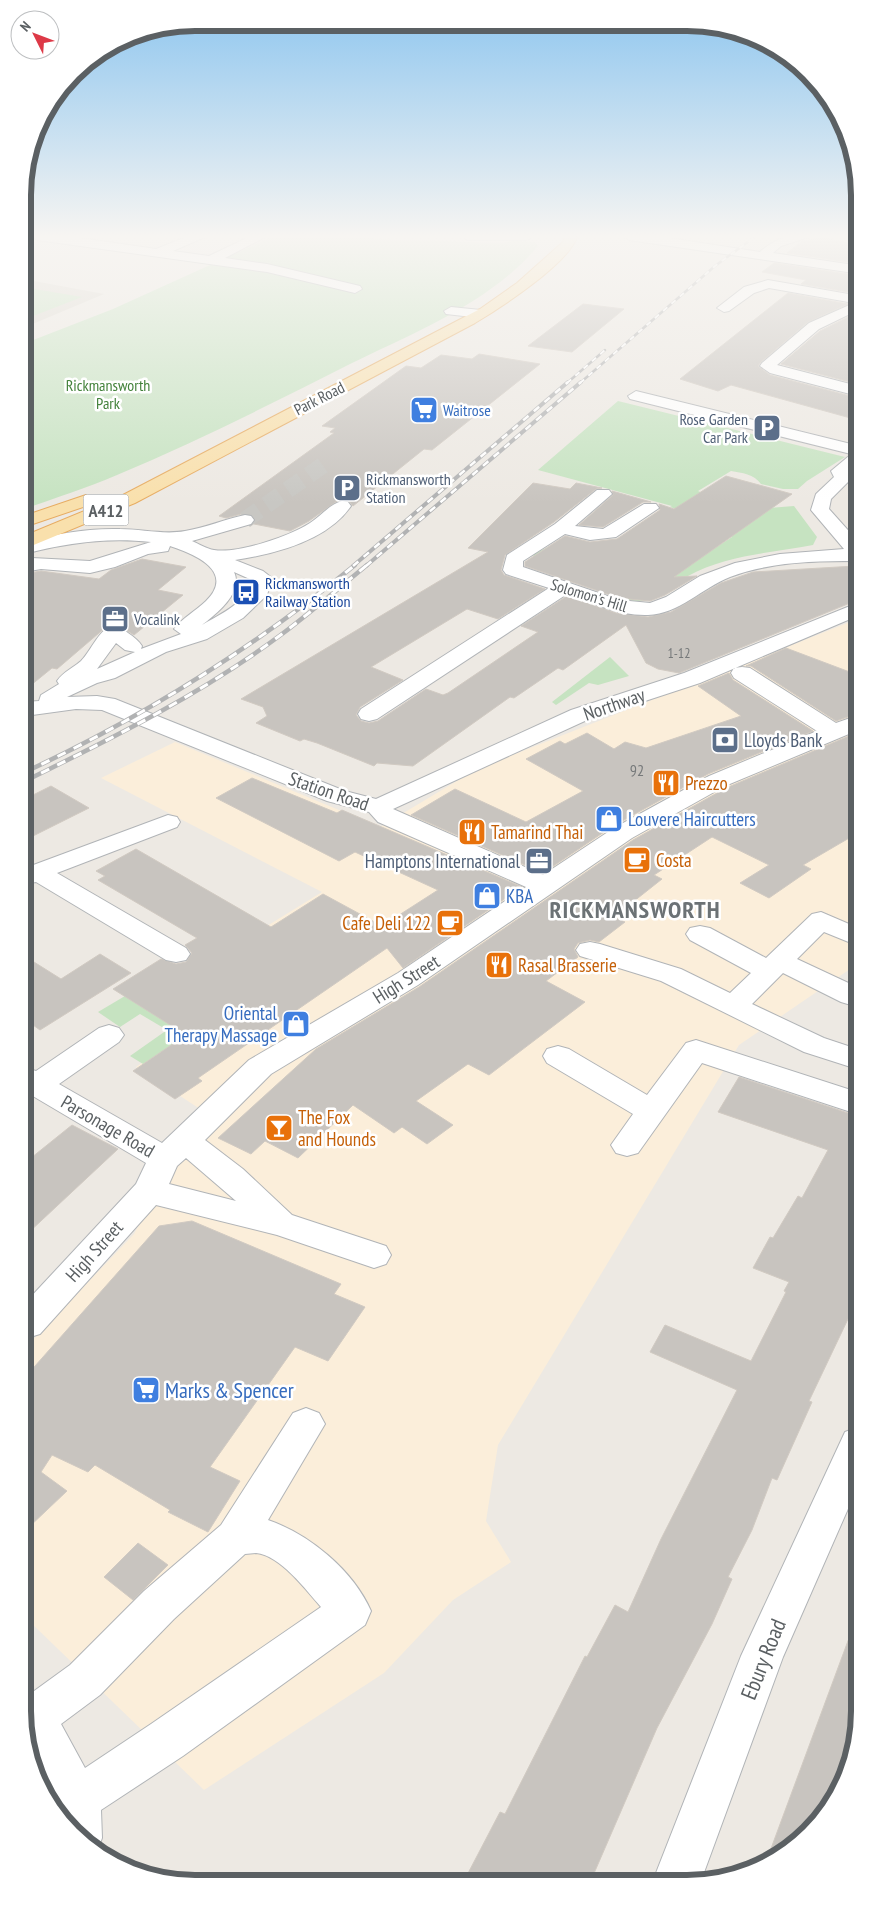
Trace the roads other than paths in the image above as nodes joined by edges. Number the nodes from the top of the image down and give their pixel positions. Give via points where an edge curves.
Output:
1 (460, 325) edge
2 (816, 325) edge
3 (851, 389) edge
4 (636, 396) dead end
5 (851, 449) edge
6 (851, 463) edge
7 (184, 469) junction
8 (603, 494) dead end
9 (342, 506) dead end
10 (650, 508) dead end
11 (32, 519) edge
12 (562, 528) junction
13 (102, 536) junction
14 (163, 539) junction
15 (32, 540) edge
16 (287, 541) junction
17 (851, 545) edge
18 (32, 546) edge
19 (204, 553) junction
20 (124, 554) junction
21 (851, 555) edge
22 (32, 565) edge
23 (235, 574) junction
24 (564, 587) junction
25 (851, 612) edge
26 (159, 648) junction
27 (107, 673) junction
28 (742, 673) dead end
29 (59, 692) junction
30 (108, 704) junction
31 (32, 709) edge
32 (32, 710) edge
33 (369, 714) dead end
34 (851, 725) edge
35 (833, 731) junction
36 (378, 807) junction
37 (167, 821) dead end
38 (31, 875) edge
39 (546, 886) junction
40 (700, 934) dead end
41 (851, 934) edge
42 (590, 950) dead end
43 (176, 954) dead end
44 (775, 966) junction
45 (851, 996) dead end
46 (733, 1006) junction
47 (109, 1035) dead end
48 (558, 1056) dead end
49 (850, 1057) edge
50 (32, 1082) edge
51 (850, 1101) edge
52 (652, 1111) junction
53 (628, 1144) dead end
54 (175, 1150) junction
55 (149, 1191) junction
56 (281, 1224) junction
57 (374, 1256) dead end
58 (31, 1319) edge
59 (306, 1424) dead end
60 (850, 1460) edge
61 (235, 1538) junction
62 (31, 1716) edge
63 (32, 1717) edge
64 (78, 1819) edge
65 (679, 1875) edge

1 - 7 main road, Park Road / A412
2 - 3 street via 767,366
4 - 5 street
6 - 17 street via 840,470 842,482 822,498 820,510
7 - 11 main road, Park Road / A412 via 113,489
7 - 15 main road, Park Road / A412 via 121,503
8 - 12 street
9 - 16 street via 315,529
10 - 12 street via 606,535 591,536
12 - 24 street, Solomon's Hill via 514,559 512,570
13 - 14 street
13 - 18 street via 55,540
13 - 20 street via 121,544 126,551
14 - 19 street
14 - 19 street via 186,537 245,520 216,538
16 - 19 street via 231,556
16 - 23 street
19 - 20 street via 155,547
19 - 23 street
20 - 22 street via 112,562 87,567 49,563
21 - 24 street, Solomon's Hill via 789,558 752,565 706,581 667,606 650,609 618,607
23 - 26 street via 213,605
23 - 26 street via 262,578 260,591 242,608 200,635
24 - 33 street
25 - 36 street, Northway via 700,674 579,715
26 - 27 street
26 - 29 street via 132,646 115,632 91,649 89,665 73,675
27 - 29 street
27 - 30 street via 102,688
28 - 35 street
29 - 31 street
30 - 32 street, Station Road via 93,700
30 - 36 street, Station Road via 336,796
34 - 35 street, High Street
35 - 39 street, High Street via 717,781 623,833
36 - 39 street, Station Road via 387,817
37 - 38 street via 126,841
38 - 43 street
39 - 54 street, High Street via 408,979 260,1067
40 - 44 street
41 - 44 street via 821,920
42 - 46 street via 672,975
44 - 45 street
44 - 46 street
46 - 49 street via 814,1045
47 - 50 street
48 - 52 street
50 - 54 street, Parsonage Road
51 - 52 street via 696,1050
52 - 53 street
54 - 55 street, High Street
54 - 56 street, Parsonage Road via 232,1177
55 - 56 street
55 - 58 street, High Street
56 - 57 street
59 - 61 street
60 - 65 street, Ebury Road via 762,1656
61 - 62 street via 159,1605 85,1680
61 - 64 street via 261,1536 284,1545 305,1560 350,1611 167,1740
63 - 64 street

